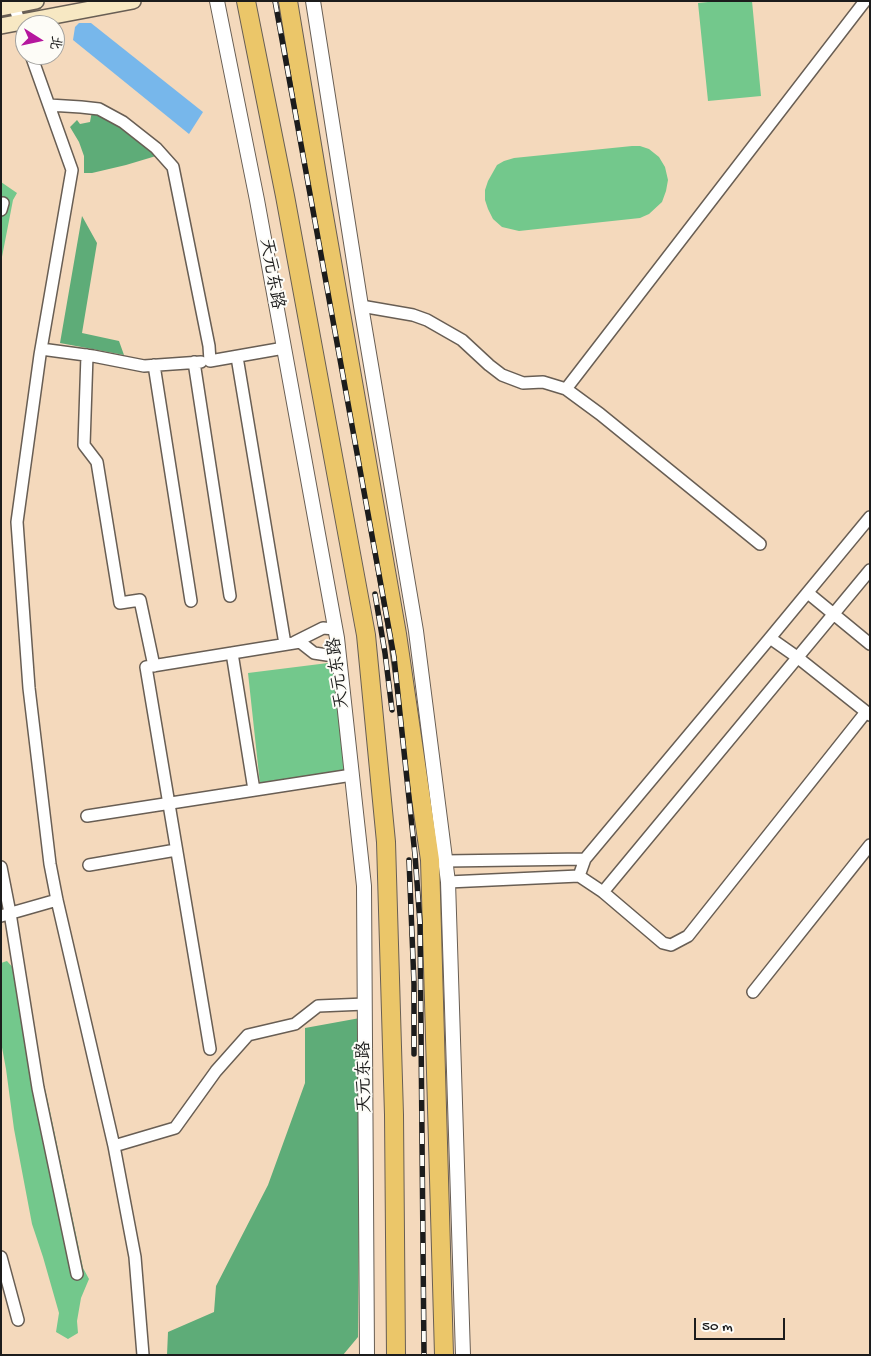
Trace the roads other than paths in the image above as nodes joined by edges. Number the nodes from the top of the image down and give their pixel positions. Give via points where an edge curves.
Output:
1 (36, 1) edge
2 (133, 1) edge
3 (217, 1) edge
4 (246, 1) edge
5 (288, 1) edge
6 (313, 1) edge
7 (865, 1) edge
8 (8, 7) edge
9 (58, 15) edge
10 (15, 23) edge
11 (1, 26) edge
12 (35, 65) edge
13 (49, 106) junction
14 (361, 306) junction
15 (284, 348) junction
16 (41, 349) junction
17 (87, 355) junction
18 (237, 356) junction
19 (210, 361) junction
20 (194, 362) junction
21 (154, 365) junction
22 (566, 389) junction
23 (870, 517) edge
24 (760, 544) dead end
25 (870, 570) edge
26 (808, 593) junction
27 (230, 596) dead end
28 (191, 601) dead end
29 (833, 613) junction
30 (335, 629) junction
31 (770, 638) junction
32 (290, 643) junction
33 (870, 644) edge
34 (338, 649) junction
35 (232, 653) junction
36 (797, 657) junction
37 (154, 666) junction
38 (868, 714) edge
39 (352, 775) junction
40 (254, 790) junction
41 (169, 803) junction
42 (87, 816) dead end
43 (870, 845) edge
44 (176, 850) junction
45 (585, 859) junction
46 (445, 862) junction
47 (89, 865) dead end
48 (1, 867) edge
49 (579, 876) junction
50 (448, 882) junction
51 (603, 892) junction
52 (57, 900) junction
53 (6, 914) edge
54 (753, 992) dead end
55 (364, 1004) junction
56 (210, 1049) dead end
57 (114, 1146) junction
58 (1, 1257) edge
59 (77, 1274) dead end
60 (18, 1320) dead end
61 (143, 1355) edge
62 (367, 1355) edge
63 (396, 1355) edge
64 (444, 1355) edge
65 (462, 1355) edge

1 - 8 main road
2 - 9 main road
3 - 15 street, 天元东路
4 - 63 highway, 天元东路 via 366,635 386,842 394,1115
5 - 64 highway via 397,634 430,860
6 - 14 street
7 - 22 street
10 - 11 main road
12 - 13 street
13 - 16 street via 72,170
13 - 19 street via 99,109 123,122 156,148 173,167
14 - 22 street via 426,320 462,340 502,375 523,383 543,382
14 - 46 street via 416,631
15 - 18 street
15 - 30 street, 天元东路
16 - 17 street
16 - 52 street via 17,522 29,688
17 - 21 street
17 - 37 street via 84,445 97,462 120,603 140,600
18 - 19 street
18 - 32 street
19 - 20 street
20 - 21 street
20 - 27 street
21 - 28 street
22 - 24 street
23 - 26 street
25 - 29 street
26 - 29 street
26 - 31 street
29 - 33 street
29 - 36 street
30 - 32 street via 323,628
30 - 34 street, 天元东路
31 - 36 street
31 - 45 street
32 - 34 street via 300,642 314,653 327,655
32 - 35 street
34 - 39 street, 天元东路
35 - 37 street
35 - 40 street
36 - 38 street
36 - 51 street
37 - 41 street via 146,667
38 - 51 street via 688,936 671,945 663,943
39 - 40 street
39 - 55 street, 天元东路 via 364,886
40 - 41 street
41 - 42 street
41 - 44 street
43 - 54 street
44 - 47 street
44 - 56 street
45 - 46 street
45 - 49 street
46 - 50 street
48 - 53 street
49 - 50 street
49 - 51 street
50 - 65 street
52 - 53 street
52 - 57 street
53 - 59 street
55 - 57 street via 318,1006 295,1024 248,1035 216,1071 175,1128
55 - 62 street, 天元东路
57 - 61 street via 135,1257
58 - 60 street

